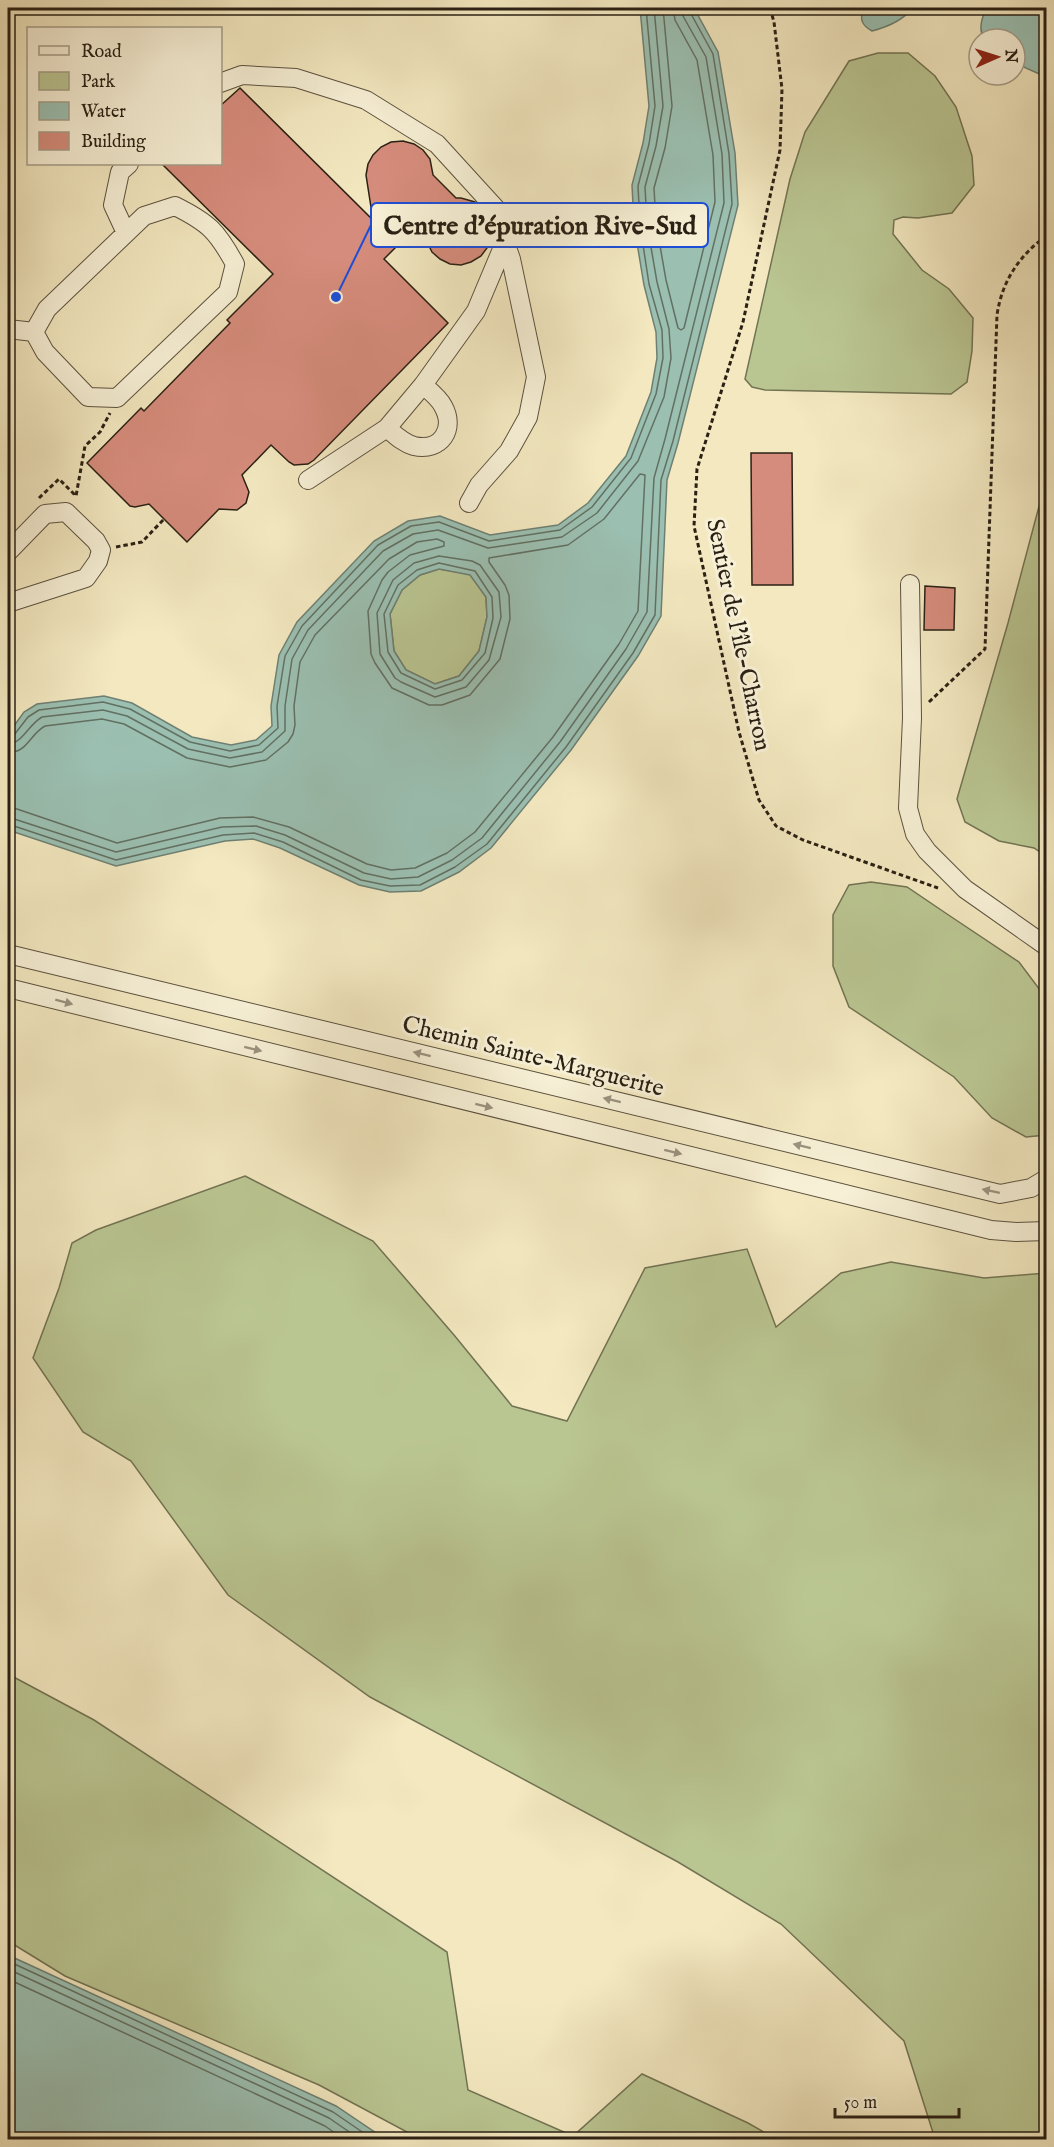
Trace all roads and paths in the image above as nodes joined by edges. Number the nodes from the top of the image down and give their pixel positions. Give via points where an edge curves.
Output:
1 (770, 8) edge
2 (222, 82) edge
3 (128, 165) edge
4 (126, 233) junction
5 (1047, 236) edge
6 (505, 242) junction
7 (8, 329) edge
8 (34, 332) junction
9 (423, 385) junction
10 (117, 398) junction
11 (387, 428) junction
12 (308, 480) dead end
13 (36, 501) dead end
14 (468, 503) dead end
15 (164, 519) dead end
16 (101, 550) junction
17 (8, 552) edge
18 (910, 584) dead end
19 (8, 603) edge
20 (912, 718) junction
21 (946, 891) dead end
22 (1047, 946) edge
23 (8, 954) edge
24 (8, 988) edge
25 (1047, 1179) edge
26 (1046, 1232) edge

1 - 21 path, Sentier de l'île-Charron via 782,89 780,150 743,322 697,469 694,526 739,732 759,800 776,826 803,840
2 - 6 lane via 242,75 296,78 366,100 437,144 499,212
3 - 4 lane via 120,172 113,205
4 - 8 lane via 46,309
4 - 10 lane via 144,216 176,206 199,218 220,237 235,264 228,292
5 - 20 path via 1029,248 1000,294 985,649
6 - 9 lane via 476,311
6 - 14 lane via 537,377 528,417 509,451
7 - 8 lane
8 - 10 lane via 45,352 88,397
9 - 11 lane
9 - 11 lane via 445,411 445,437 436,445 423,448 401,441
10 - 13 path via 100,432 85,446 76,496 58,479
11 - 12 lane
15 - 16 path via 142,542
16 - 17 lane via 66,512 45,514
16 - 19 lane via 86,578
18 - 20 lane
20 - 22 lane via 908,808 915,834 965,890
25 -> 23 lane, Chemin Sainte-Marguerite via 1031,1188 1000,1194
24 -> 26 lane via 991,1230

